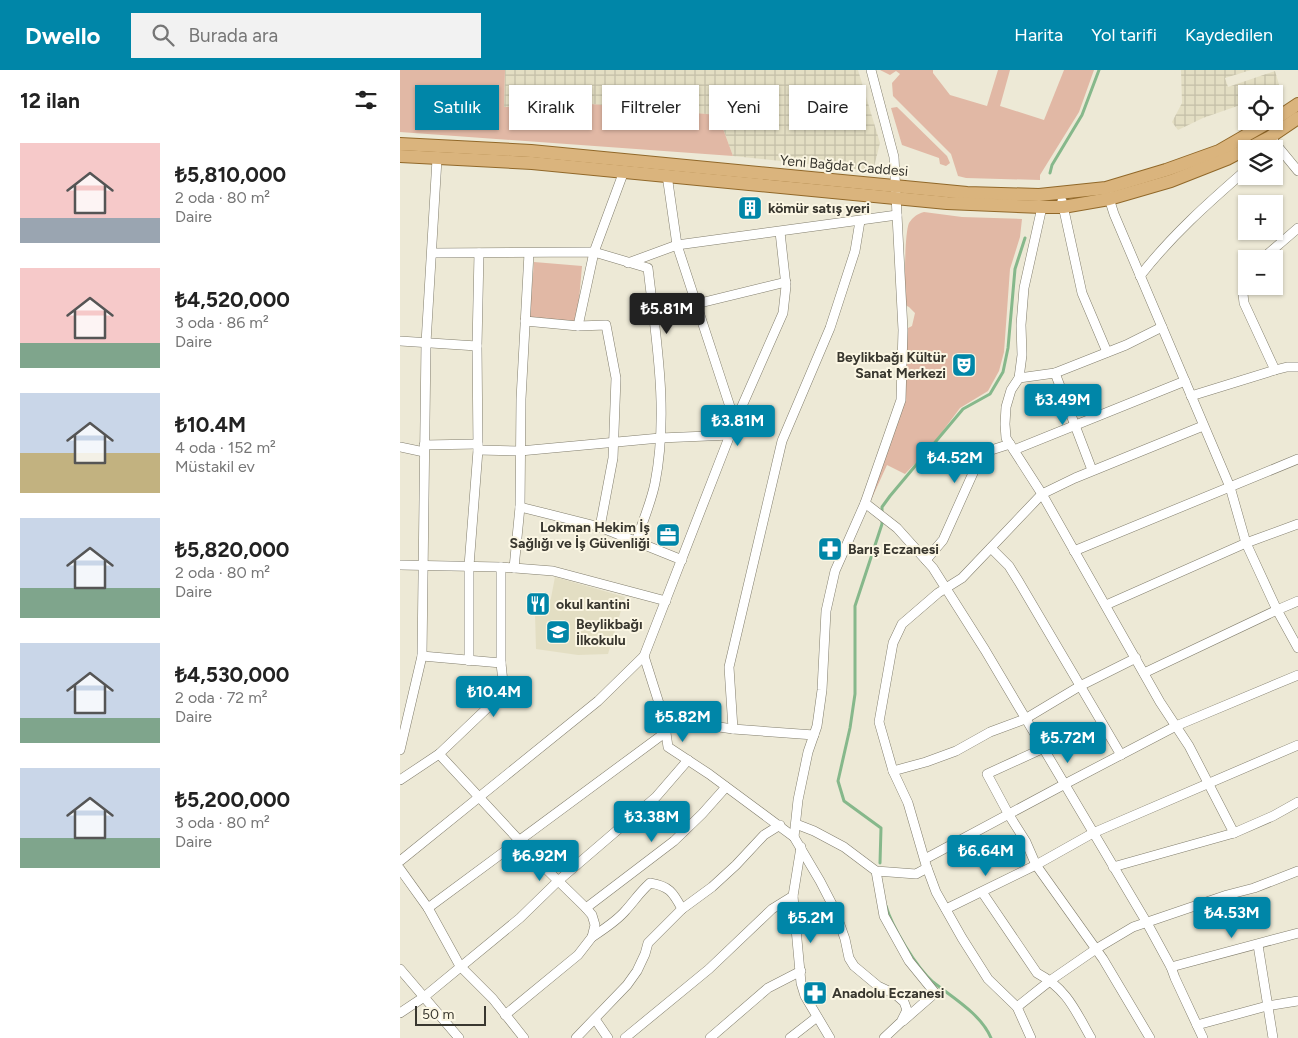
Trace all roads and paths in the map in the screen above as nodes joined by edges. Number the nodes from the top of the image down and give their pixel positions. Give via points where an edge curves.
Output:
1 (871, 70) edge
2 (1298, 104) edge
3 (1283, 114) edge
4 (1298, 118) edge
5 (1257, 130) edge
6 (1275, 140) edge
7 (400, 144) edge
8 (1238, 153) edge
9 (1283, 155) edge
10 (400, 156) edge
11 (437, 159) junction
12 (624, 171) junction
13 (1298, 171) edge
14 (667, 175) junction
15 (1238, 177) edge
16 (895, 185) junction
17 (1108, 193) junction
18 (896, 199) junction
19 (1062, 200) junction
20 (1042, 207) junction
21 (897, 215) junction
22 (860, 220) junction
23 (1298, 228) edge
24 (780, 232) junction
25 (677, 246) junction
26 (1272, 250) edge
27 (594, 252) junction
28 (432, 253) junction
29 (479, 253) junction
30 (529, 253) junction
31 (628, 263) junction
32 (1140, 276) junction
33 (786, 282) junction
34 (1243, 295) edge
35 (696, 304) junction
36 (525, 321) junction
37 (578, 326) junction
38 (1162, 327) junction
39 (400, 341) edge
40 (426, 343) junction
41 (477, 346) junction
42 (1107, 352) junction
43 (1298, 367) edge
44 (1275, 370) junction
45 (1056, 373) junction
46 (1019, 378) junction
47 (1185, 381) junction
48 (1191, 396) junction
49 (735, 422) junction
50 (1075, 426) junction
51 (1203, 426) junction
52 (731, 435) junction
53 (660, 438) junction
54 (614, 443) junction
55 (400, 447) edge
56 (478, 447) junction
57 (1012, 447) junction
58 (424, 448) junction
59 (520, 451) junction
60 (1298, 459) edge
61 (1092, 470) junction
62 (1230, 487) junction
63 (1042, 494) junction
64 (865, 503) junction
65 (520, 507) junction
66 (1298, 524) edge
67 (600, 528) junction
68 (636, 542) junction
69 (1246, 543) junction
70 (991, 548) junction
71 (1074, 551) junction
72 (682, 560) junction
73 (926, 560) junction
74 (400, 565) edge
75 (424, 565) junction
76 (469, 566) junction
77 (501, 567) junction
78 (514, 568) junction
79 (945, 588) junction
80 (666, 601) junction
81 (1298, 602) edge
82 (1106, 606) junction
83 (1277, 610) junction
84 (1298, 648) edge
85 (422, 656) junction
86 (644, 656) junction
87 (1136, 658) junction
88 (469, 661) junction
89 (501, 663) junction
90 (1144, 673) junction
91 (1298, 674) edge
92 (1080, 686) junction
93 (664, 719) junction
94 (1025, 719) junction
95 (1176, 726) junction
96 (733, 728) junction
97 (666, 732) junction
98 (814, 735) junction
99 (1298, 745) edge
100 (1044, 748) junction
101 (400, 750) edge
102 (439, 754) junction
103 (1121, 755) junction
104 (688, 760) junction
105 (892, 771) junction
106 (400, 780) edge
107 (1208, 783) junction
108 (1065, 784) junction
109 (726, 787) junction
110 (479, 796) junction
111 (1298, 802) edge
112 (1009, 815) junction
113 (796, 824) junction
114 (780, 825) junction
115 (1093, 833) junction
116 (1234, 833) junction
117 (794, 837) junction
118 (520, 841) junction
119 (801, 847) junction
120 (400, 861) edge
121 (926, 864) junction
122 (1036, 865) junction
123 (1114, 867) junction
124 (400, 869) edge
125 (876, 870) junction
126 (1298, 871) edge
127 (558, 881) junction
128 (982, 892) junction
129 (793, 896) junction
130 (428, 908) junction
131 (586, 908) junction
132 (682, 909) junction
133 (946, 909) junction
134 (1147, 923) junction
135 (1298, 934) edge
136 (592, 937) junction
137 (1258, 945) junction
138 (1096, 949) junction
139 (460, 966) junction
140 (1171, 967) junction
141 (400, 969) edge
142 (801, 971) junction
143 (1051, 980) junction
144 (424, 997) junction
145 (1298, 1001) edge
146 (1267, 1006) junction
147 (1017, 1007) junction
148 (400, 1013) edge
149 (505, 1015) junction
150 (817, 1017) junction
151 (595, 1019) junction
152 (901, 1022) junction
153 (1197, 1024) junction
154 (459, 1038) edge
155 (524, 1038) edge
156 (576, 1038) edge
157 (608, 1038) edge
158 (625, 1038) edge
159 (710, 1038) edge
160 (790, 1038) edge
161 (830, 1038) edge
162 (884, 1038) edge
163 (1031, 1038) edge
164 (1091, 1038) edge
165 (1150, 1038) edge
166 (1203, 1038) edge
167 (1273, 1038) edge

1 - 16 street via 894,157
2 - 3 main road, Yeni Bağdat Caddesi
4 - 6 main road, Yeni Bağdat Caddesi
5 - 17 main road, Yeni Bağdat Caddesi via 1219,151
7 - 16 main road, Yeni Bağdat Caddesi via 531,151
8 - 17 main road, Yeni Bağdat Caddesi via 1171,181
9 - 13 street
10 - 11 main road, Yeni Bağdat Caddesi
11 - 12 main road, Yeni Bağdat Caddesi
11 - 28 street
12 - 14 main road, Yeni Bağdat Caddesi
12 - 27 street
14 - 18 main road, Yeni Bağdat Caddesi
14 - 25 street
15 - 32 street via 1196,214
16 - 18 street
16 - 19 main road, Yeni Bağdat Caddesi via 967,193 1038,195
17 - 19 main road, Yeni Bağdat Caddesi
17 - 32 street
18 - 20 main road, Yeni Bağdat Caddesi
18 - 21 street
19 - 20 main road, Yeni Bağdat Caddesi
19 - 42 street via 1082,293
20 - 46 street via 1024,288
21 - 22 street
21 - 64 street via 903,330 901,400
22 - 24 street
22 - 96 street via 855,251 830,328 782,441 729,667
23 - 26 street
24 - 25 street
24 - 33 street
25 - 31 street
25 - 35 street
27 - 30 street
27 - 31 street
27 - 37 street
28 - 29 street
28 - 40 street
29 - 30 street
29 - 41 street
30 - 36 street
31 - 53 street via 648,268 660,367
32 - 38 street
33 - 35 street
33 - 49 street via 783,313
34 - 44 street
35 - 49 street
36 - 37 street
36 - 59 street
37 - 54 street via 606,325 616,378
38 - 42 street
38 - 47 street
39 - 40 street
40 - 41 street
40 - 58 street
41 - 56 street
42 - 45 street
43 - 44 street
44 - 48 street
45 - 46 street
45 - 50 street
46 - 57 street via 1006,407 1006,438
47 - 48 street
47 - 50 street
48 - 51 street
49 - 52 street
50 - 57 street
50 - 61 street
51 - 61 street
51 - 62 street
52 - 53 street
52 - 72 street
53 - 54 street
53 - 68 street via 654,484
54 - 59 street
54 - 67 street
55 - 58 street
56 - 58 street
56 - 59 street
56 - 76 street
57 - 63 street
57 - 73 street via 982,453 943,540
58 - 75 street
59 - 65 street
60 - 62 street
61 - 63 street
62 - 69 street
62 - 71 street
63 - 70 street
63 - 71 street
64 - 73 street via 897,528
64 - 98 street via 835,571 826,611 822,690
65 - 67 street
65 - 78 street
66 - 69 street
67 - 68 street
68 - 72 street
69 - 82 street
69 - 83 street
70 - 79 street via 962,578
70 - 92 street via 1009,566
71 - 82 street
72 - 80 street
73 - 79 street
74 - 75 street
75 - 76 street
75 - 85 street
76 - 77 street
76 - 88 street
77 - 78 street
77 - 89 street
78 - 80 street via 553,571
79 - 94 street
79 - 105 street via 902,624 893,643 879,722
80 - 86 street
81 - 83 street
82 - 87 street
83 - 84 street
83 - 90 street
85 - 88 street
85 - 101 street
86 - 93 street
86 - 110 street via 598,701
87 - 90 street
87 - 92 street
88 - 89 street
89 - 102 street via 504,692
90 - 95 street
91 - 95 street
92 - 94 street
92 - 103 street
93 - 96 street
93 - 97 street
94 - 100 street
94 - 105 street via 990,732 956,751
95 - 103 street
95 - 107 street
96 - 98 street
97 - 104 street via 668,747
97 - 118 street
98 - 113 street via 800,790
99 - 107 street
100 - 108 street
100 - 112 street via 987,774
102 - 106 street
102 - 110 street
103 - 108 street
104 - 109 street
104 - 127 street via 656,797
105 - 121 street via 908,803
107 - 115 street
107 - 116 street
108 - 112 street
108 - 115 street
109 - 114 street
109 - 131 street via 674,841
110 - 118 street
110 - 120 street
111 - 116 street
112 - 121 street
112 - 122 street
113 - 117 street
113 - 125 street via 844,847
114 - 117 street
114 - 132 street via 764,835 712,887
115 - 122 street
115 - 123 street
116 - 123 street
117 - 119 street
118 - 127 street
118 - 130 street
119 - 129 street
119 - 152 street via 834,908 849,958 878,986 904,1002 906,1010
121 - 125 street via 916,874
121 - 133 street
122 - 128 street
122 - 138 street
123 - 134 street
124 - 130 street
125 - 152 street via 884,916 909,961 935,993
126 - 134 street
127 - 131 street
127 - 139 street via 520,918
128 - 133 street
128 - 143 street via 1037,973
129 - 142 street
129 - 158 street via 772,909 709,969
130 - 139 street
131 - 136 street via 595,925
132 - 136 street via 673,892 650,884 626,911
132 - 151 street via 648,943 637,971
133 - 147 street via 988,979
134 - 138 street via 1133,927
134 - 140 street
135 - 137 street
136 - 149 street via 578,955
137 - 140 street
137 - 146 street
138 - 143 street
138 - 165 street
139 - 144 street
139 - 149 street via 493,998
140 - 153 street
141 - 144 street
142 - 150 street via 805,996
142 - 159 street via 768,988
143 - 147 street
143 - 164 street via 1066,995
144 - 148 street
144 - 154 street
145 - 146 street
146 - 153 street
146 - 167 street
147 - 163 street
149 - 155 street
150 - 160 street
150 - 161 street
151 - 156 street
151 - 157 street
152 - 162 street
153 - 166 street

